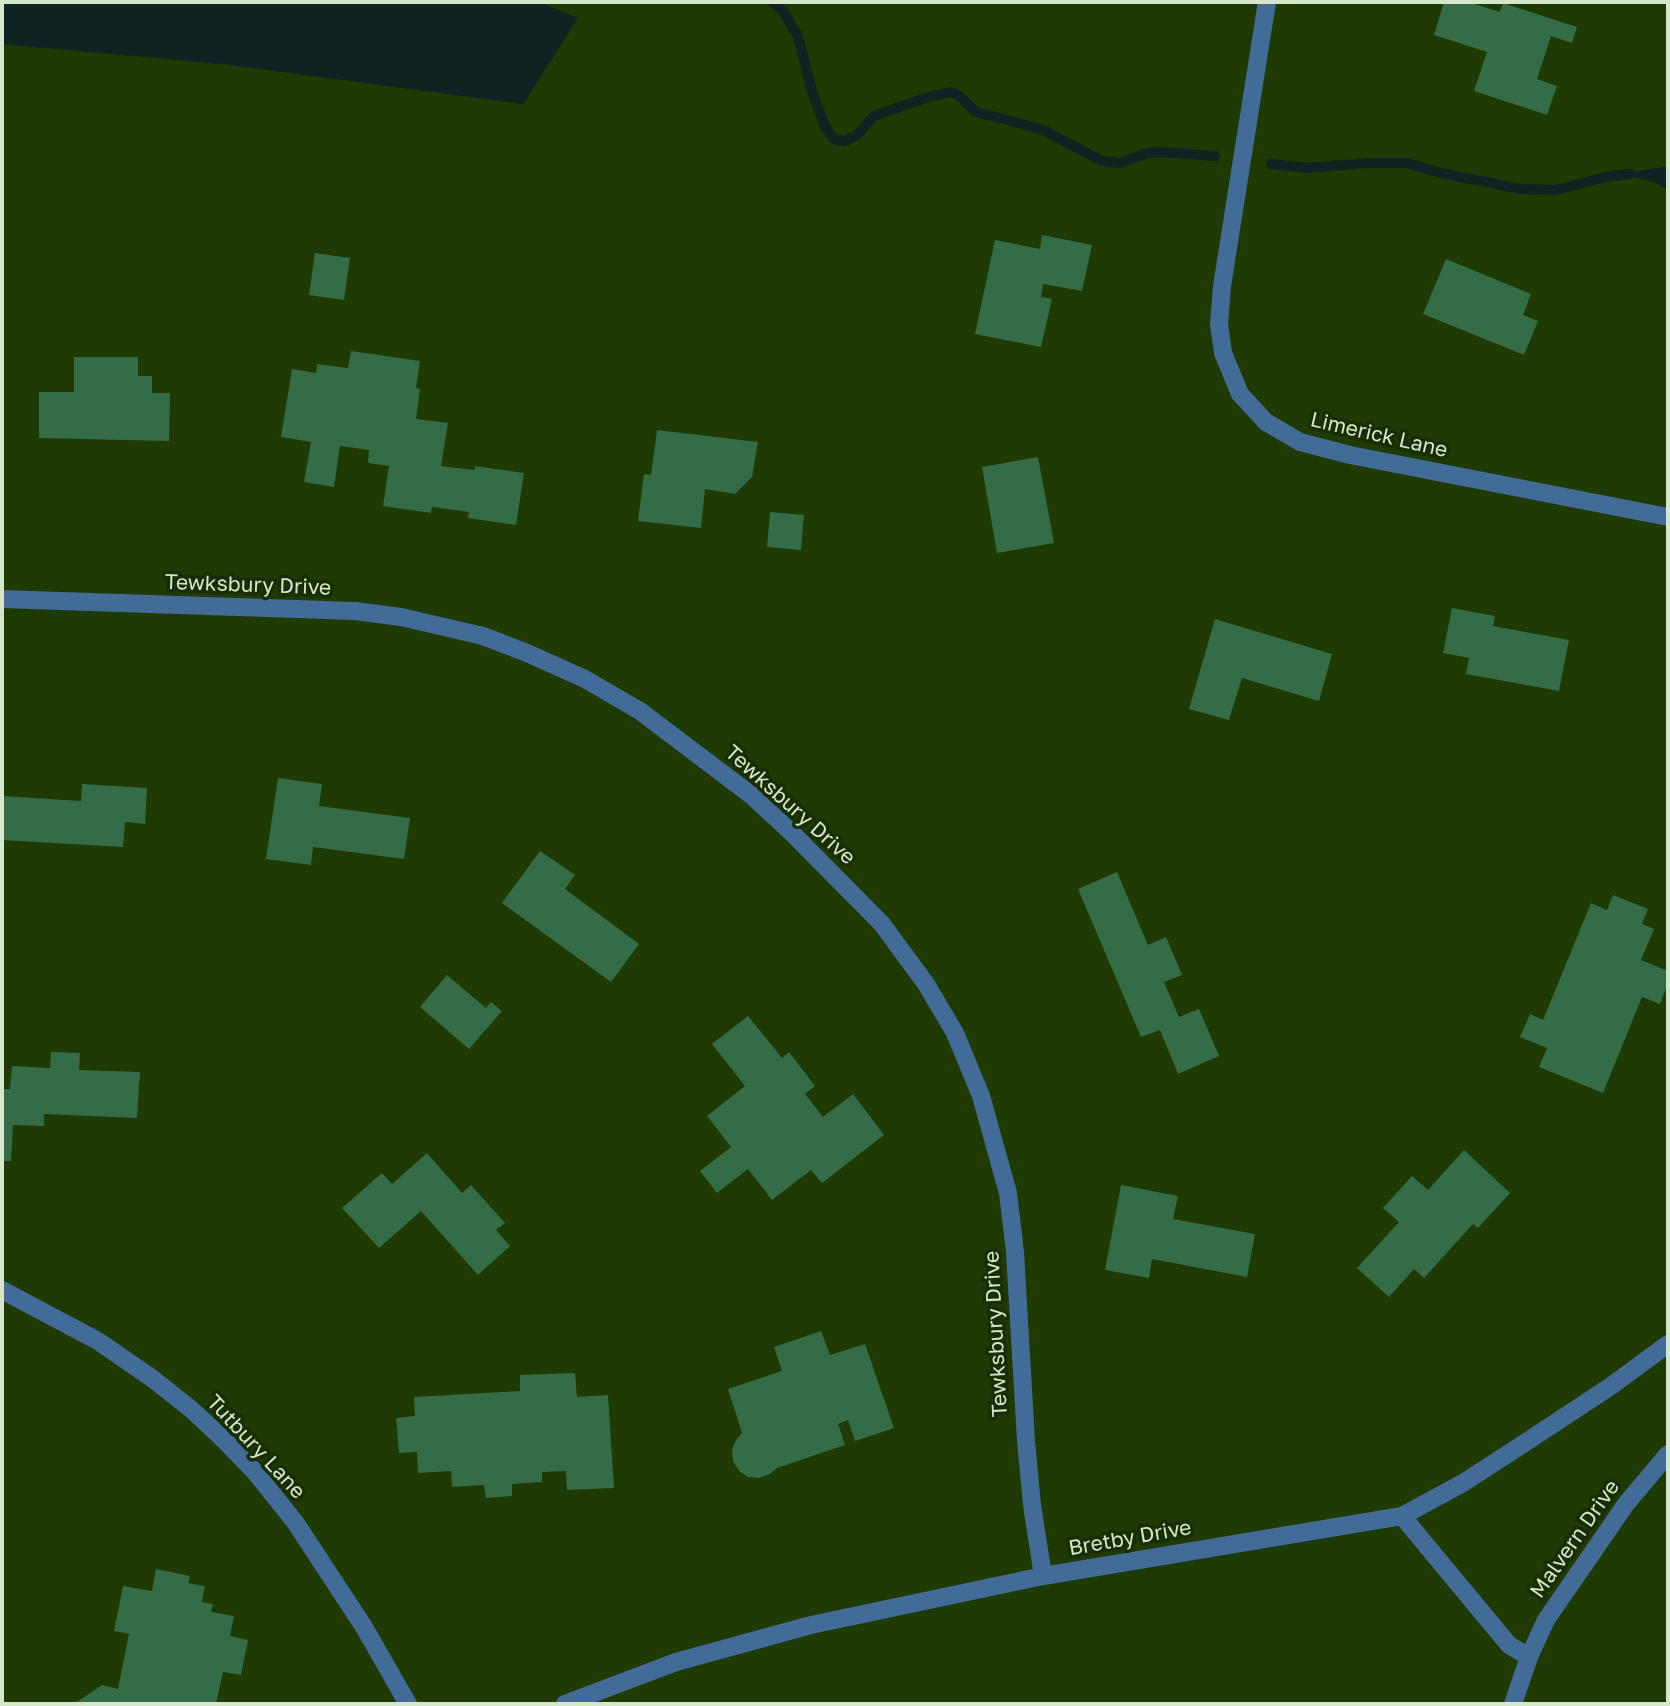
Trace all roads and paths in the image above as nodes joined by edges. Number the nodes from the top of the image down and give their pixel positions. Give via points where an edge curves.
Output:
1 (1267, 2) edge
2 (1668, 517) edge
3 (2, 599) edge
4 (2, 1290) edge
5 (1668, 1344) edge
6 (1668, 1454) edge
7 (1402, 1516) junction
8 (1043, 1576) junction
9 (1529, 1657) junction
10 (408, 1704) edge
11 (565, 1704) edge
12 (1513, 1704) edge

1 - 2 street, Limerick Lane via 1219,324 1223,353 1240,394 1266,422 1300,442
3 - 8 street, Tewksbury Drive via 355,611 483,636 585,679 640,711 751,795 793,834 882,924 920,974 955,1033 981,1096 1008,1194 1026,1441
4 - 10 street, Tutbury Lane via 98,1341 153,1379 224,1440 295,1522
5 - 7 street, Bretby Drive via 1517,1448
6 - 9 street, Malvern Drive via 1567,1587
7 - 8 street, Bretby Drive
7 - 9 street via 1509,1645
8 - 11 street, Bretby Drive via 734,1644
9 - 12 street, Malvern Drive

